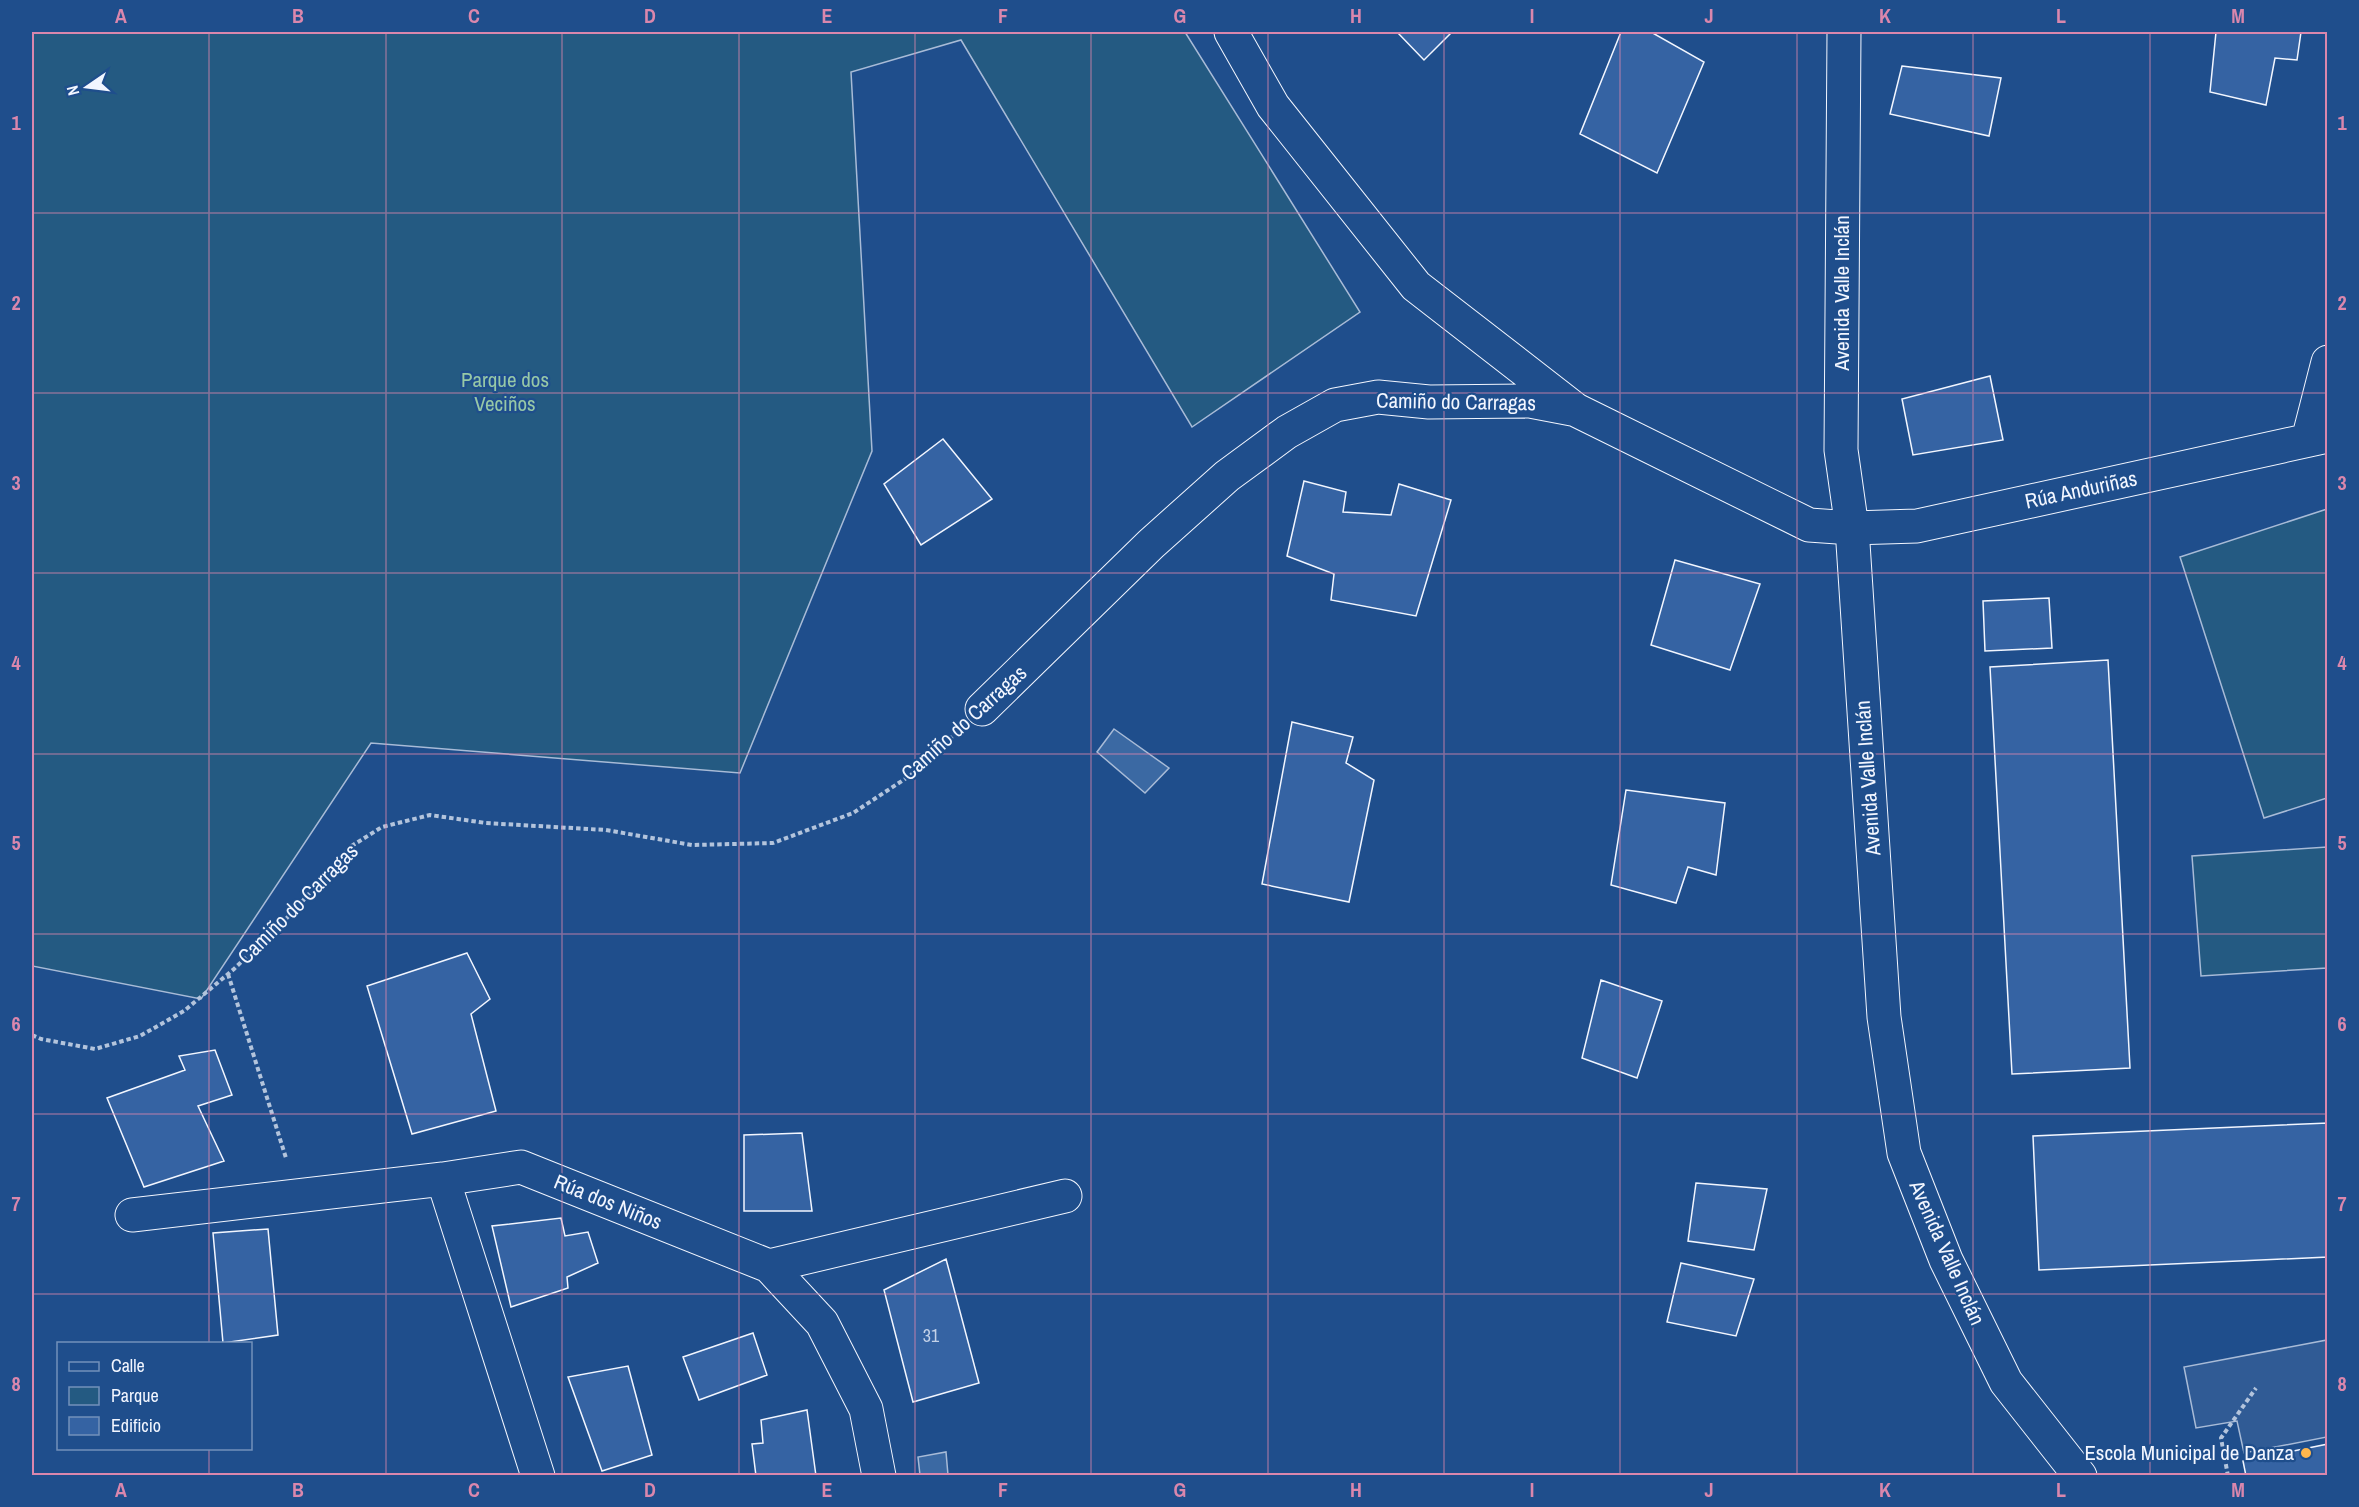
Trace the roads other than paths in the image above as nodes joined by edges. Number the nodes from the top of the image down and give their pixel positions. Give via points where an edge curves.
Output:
1 (1231, 32) edge
2 (1844, 32) edge
3 (2328, 362) edge
4 (1576, 410) junction
5 (2318, 438) edge
6 (1852, 528) junction
7 (982, 709) road end
8 (443, 1179) junction
9 (1065, 1196) dead end
10 (132, 1215) dead end
11 (769, 1266) junction
12 (538, 1476) edge
13 (879, 1476) edge
14 (2080, 1476) edge

1 - 4 street, Camiño do Carragas via 1273,106 1416,286
2 - 6 street, Avenida Valle Inclán via 1840,450
3 - 5 street, Rúa Anduriñas
4 - 6 street, Camiño do Carragas via 1809,525
4 - 7 street, Camiño do Carragas via 1530,401 1429,402 1378,397 1335,405 1287,432 1227,476 1151,544
5 - 6 street, Rúa Anduriñas via 1917,526
6 - 14 street, Avenida Valle Inclán via 1884,1017 1904,1154 1946,1260 2006,1382
8 - 10 street, Rúa dos Niños
8 - 11 street, Rúa dos Niños via 521,1167
8 - 12 street
9 - 11 street
11 - 13 street, Rúa dos Niños via 822,1323 867,1409

